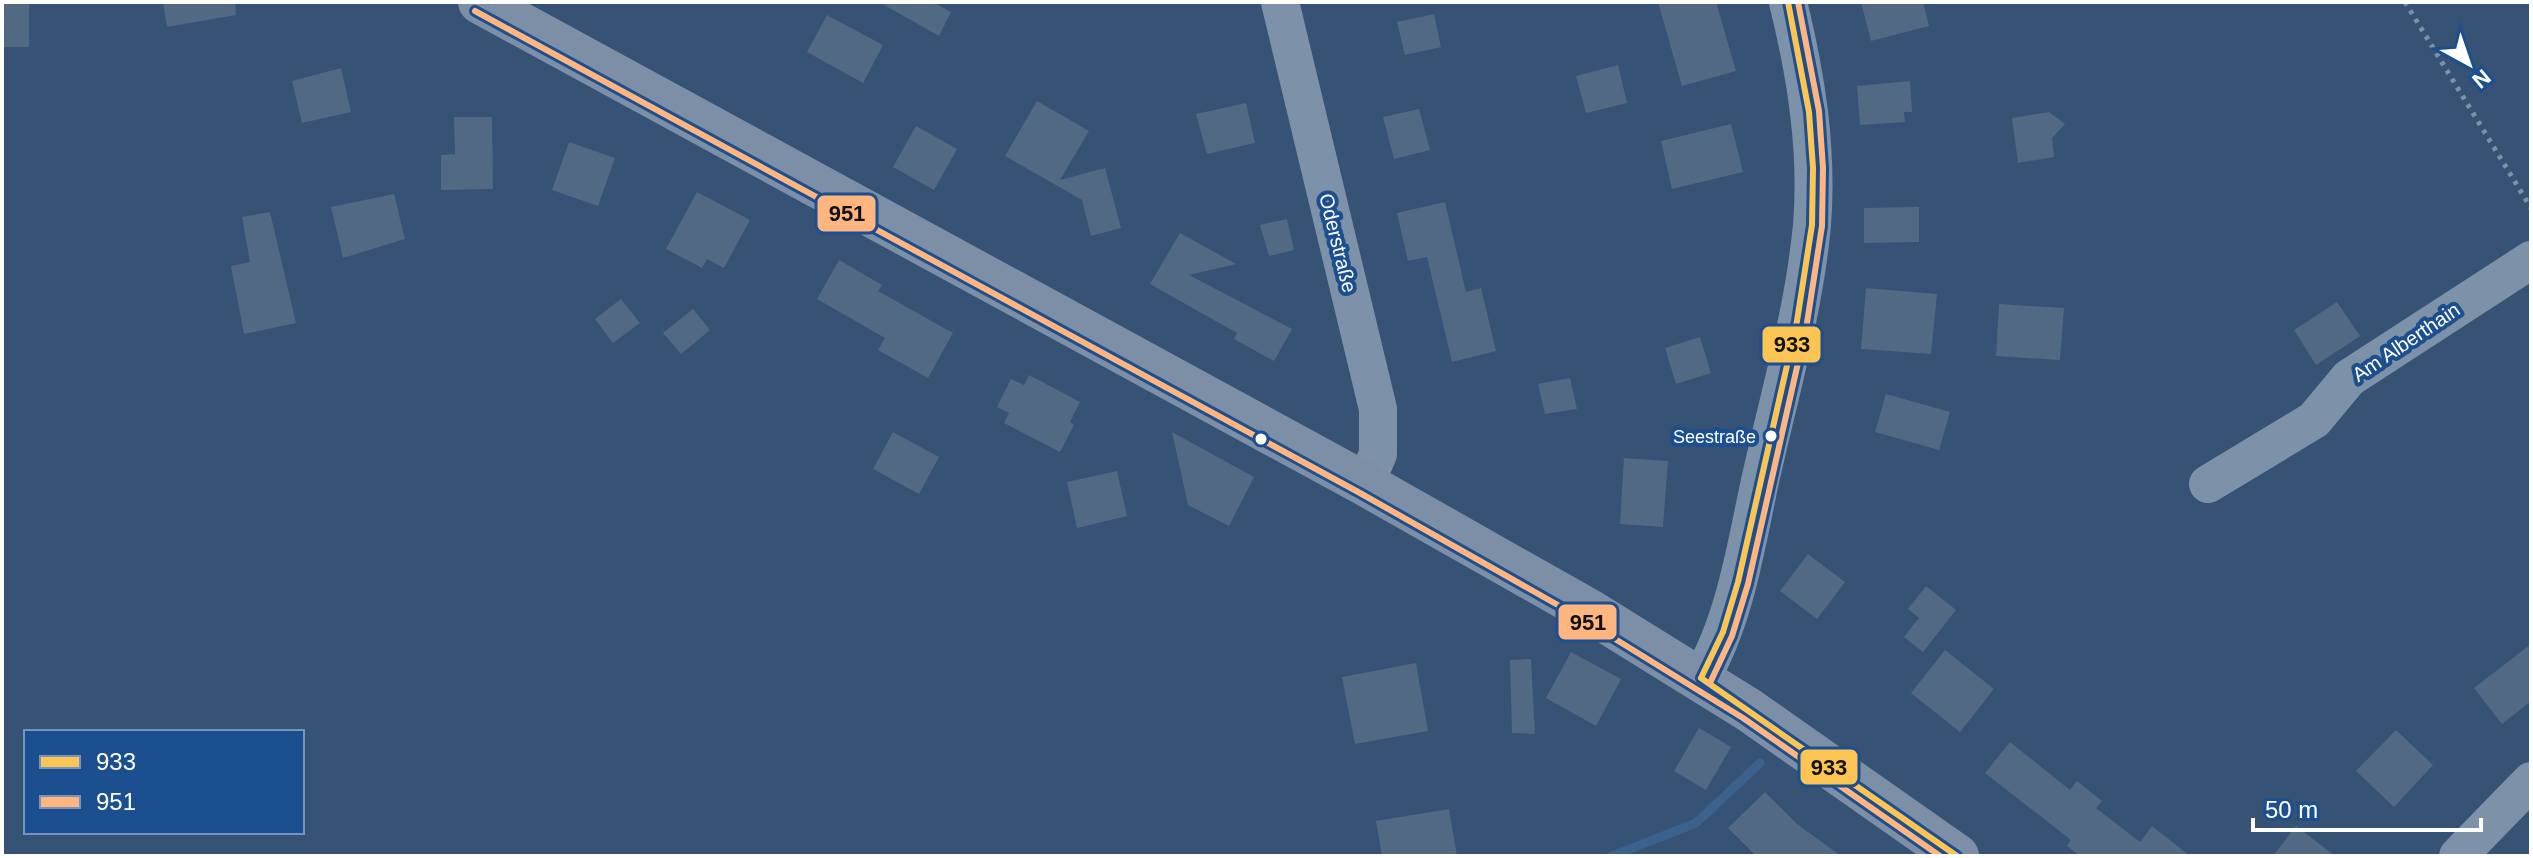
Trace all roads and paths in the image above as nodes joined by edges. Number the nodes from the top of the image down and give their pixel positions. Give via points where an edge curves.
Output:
1 (480, 2) edge
2 (1280, 2) edge
3 (1788, 2) edge
4 (2405, 2) edge
5 (2531, 208) edge
6 (2531, 260) edge
7 (1365, 484) junction
8 (2208, 484) dead end
9 (1701, 678) junction
10 (2531, 781) edge
11 (1957, 856) edge
12 (2458, 856) edge

1 - 7 main road
2 - 7 street, Oderstraße via 1378,409 1378,454
3 - 9 street via 1811,120 1812,223 1800,305 1756,501 1721,640
4 - 5 path
6 - 8 street, Am Alberthain via 2349,378 2314,420
7 - 9 main road
9 - 11 main road
10 - 12 street

